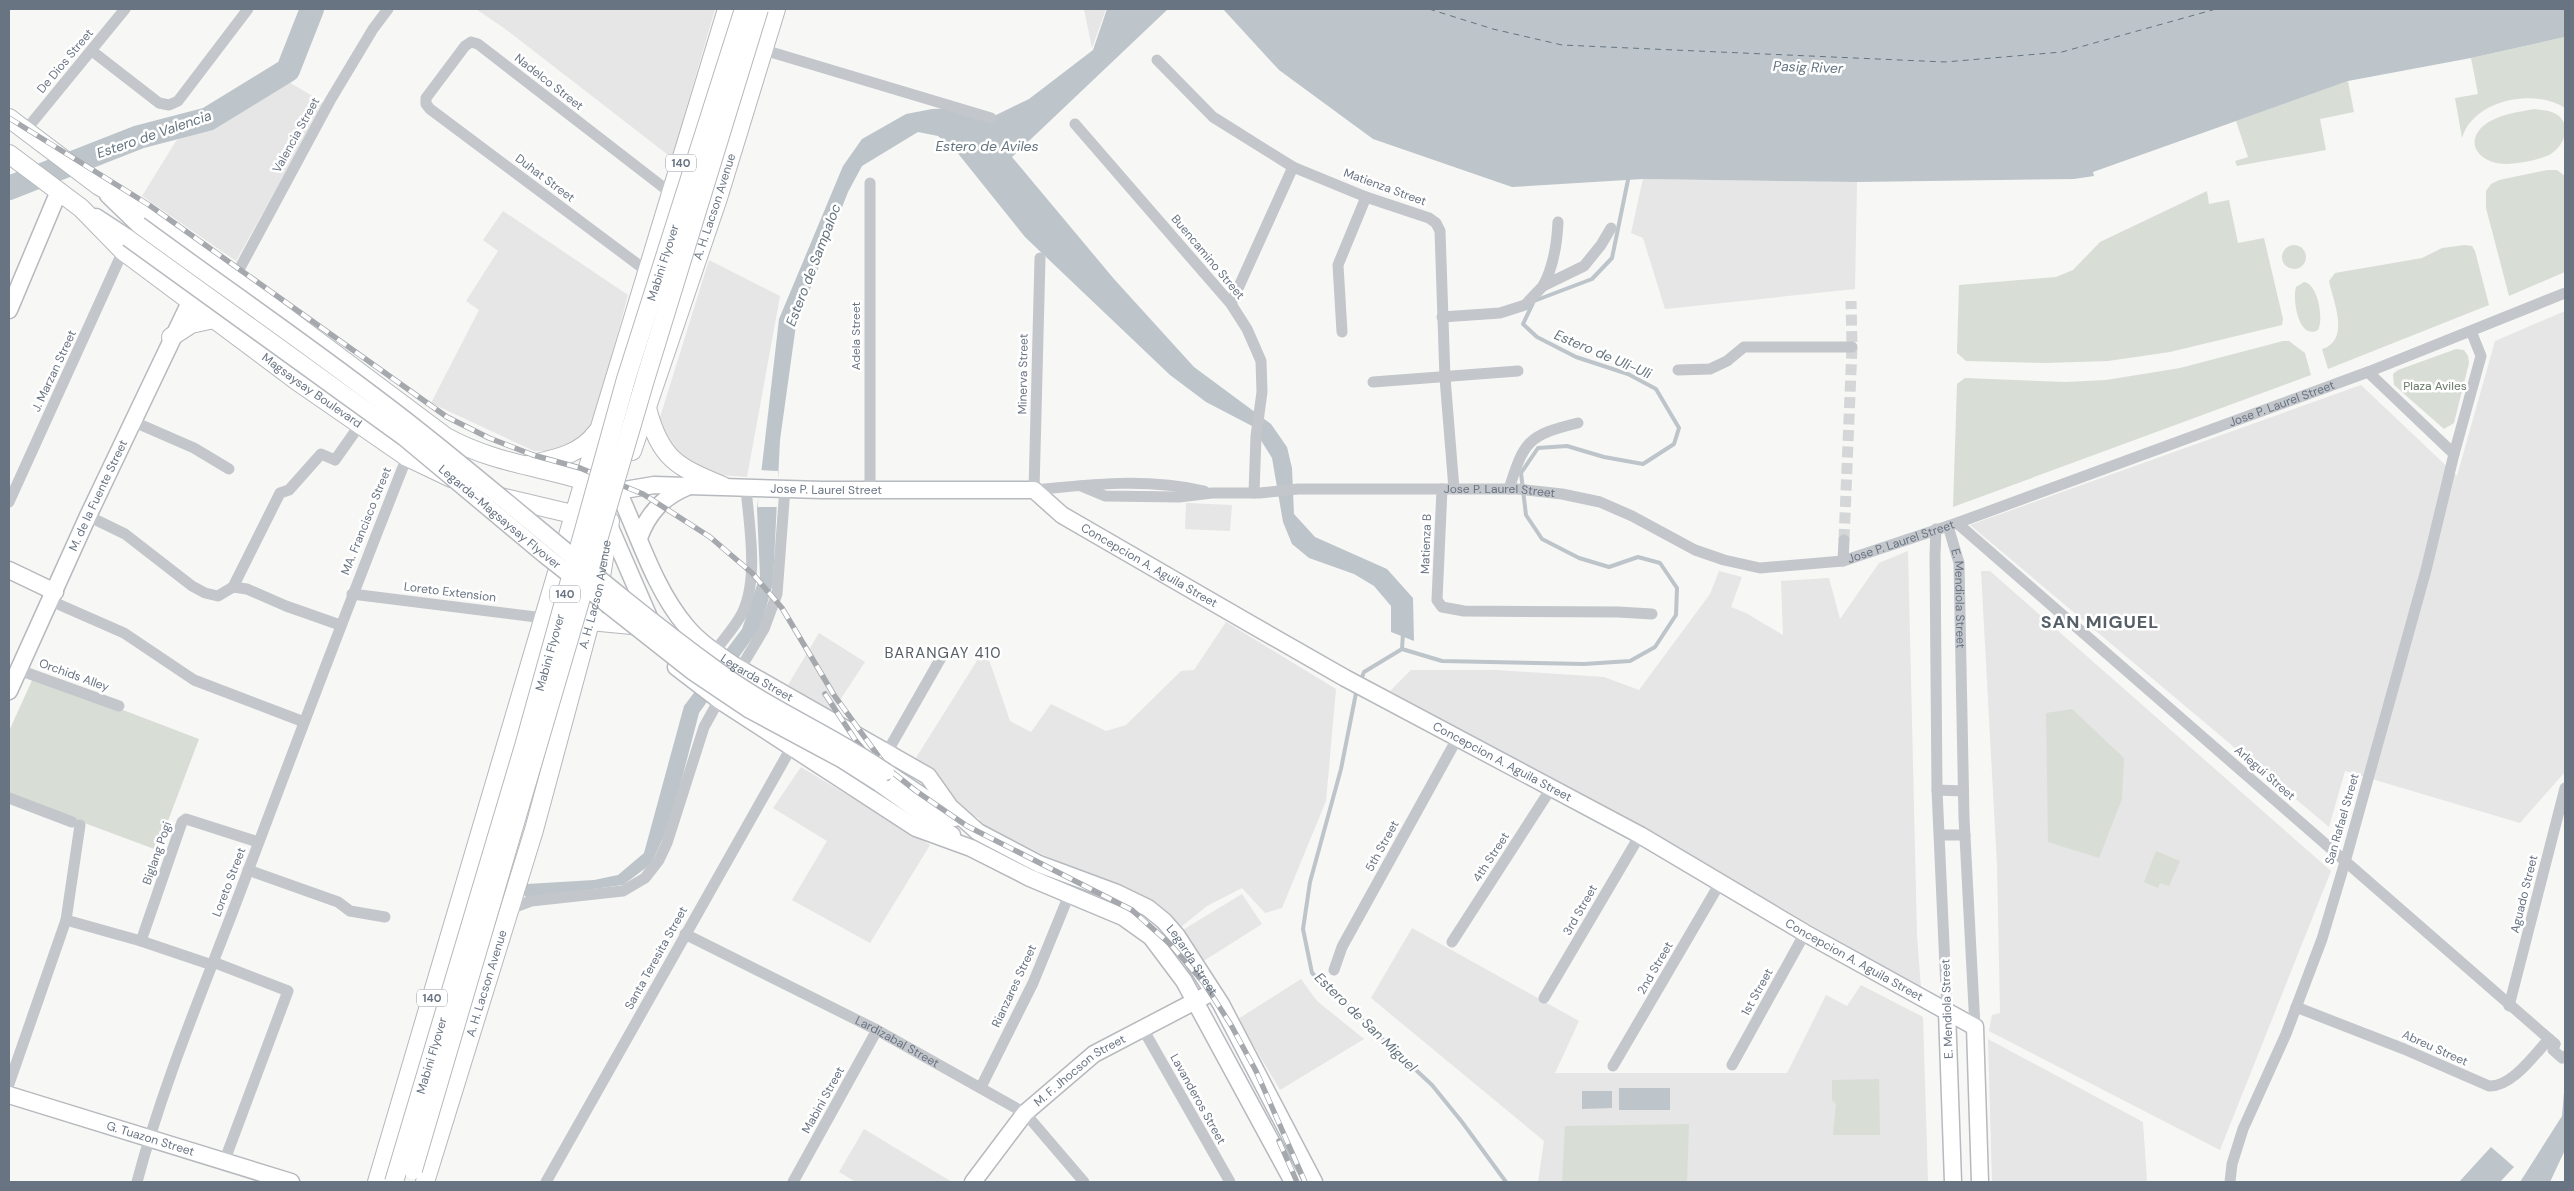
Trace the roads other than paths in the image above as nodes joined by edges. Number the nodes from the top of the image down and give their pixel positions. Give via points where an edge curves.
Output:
1 (126, 9) edge
2 (248, 9) edge
3 (388, 9) edge
4 (727, 9) edge
5 (744, 9) edge
6 (759, 9) edge
7 (776, 9) edge
8 (764, 50) junction
9 (92, 51) junction
10 (1157, 60) dead end
11 (426, 104) joint
12 (9, 118) edge
13 (991, 118) dead end
14 (1075, 124) dead end
15 (25, 131) junction
16 (13, 157) edge
17 (1293, 167) junction
18 (870, 183) dead end
19 (99, 186) junction
20 (56, 189) junction
21 (672, 194) junction
22 (1366, 196) junction
23 (1558, 222) dead end
24 (1611, 228) dead end
25 (126, 244) junction
26 (1040, 258) dead end
27 (648, 272) junction
28 (234, 279) junction
29 (1543, 286) junction
30 (2565, 293) edge
31 (190, 302) junction
32 (1231, 304) junction
33 (9, 310) edge
34 (1442, 317) junction
35 (214, 318) junction
36 (2471, 331) junction
37 (1342, 332) dead end
38 (171, 337) junction
39 (1852, 347) dead end
40 (1678, 370) dead end
41 (1518, 371) dead end
42 (2368, 372) junction
43 (1445, 378) junction
44 (1373, 382) dead end
45 (400, 403) junction
46 (647, 408) junction
47 (132, 421) junction
48 (1578, 424) dead end
49 (600, 427) junction
50 (366, 431) junction
51 (2454, 454) junction
52 (406, 457) junction
53 (523, 466) junction
54 (230, 470) dead end
55 (586, 480) junction
56 (690, 486) junction
57 (722, 486) junction
58 (752, 487) junction
59 (782, 488) junction
60 (870, 489) junction
61 (1448, 489) junction
62 (1513, 489) junction
63 (1034, 490) junction
64 (618, 492) junction
65 (1257, 493) junction
66 (9, 502) edge
67 (547, 507) junction
68 (576, 514) junction
69 (88, 516) junction
70 (609, 525) junction
71 (1947, 526) junction
72 (639, 538) junction
73 (1844, 540) tunnel mouth
74 (567, 543) junction
75 (1843, 561) junction
76 (9, 570) edge
77 (233, 587) junction
78 (352, 594) junction
79 (53, 596) junction
80 (1652, 614) dead end
81 (544, 618) junction
82 (590, 621) junction
83 (340, 625) junction
84 (654, 627) junction
85 (715, 651) junction
86 (942, 656) dead end
87 (739, 668) junction
88 (19, 670) junction
89 (693, 682) junction
90 (525, 685) junction
91 (9, 691) edge
92 (717, 699) junction
93 (569, 700) junction
94 (119, 706) dead end
95 (304, 722) junction
96 (1458, 737) junction
97 (791, 748) junction
98 (886, 754) junction
99 (882, 777) junction
100 (1552, 787) junction
101 (2565, 788) edge
102 (1937, 790) junction
103 (1963, 791) junction
104 (9, 798) edge
105 (487, 814) junction
106 (534, 830) junction
107 (978, 832) junction
108 (1640, 835) junction
109 (1940, 835) junction
110 (1965, 835) junction
111 (258, 842) junction
112 (971, 848) junction
113 (2345, 862) junction
114 (248, 870) junction
115 (1720, 883) junction
116 (1069, 895) junction
117 (510, 909) junction
118 (385, 917) dead end
119 (66, 920) junction
120 (1806, 932) junction
121 (684, 934) junction
122 (142, 941) junction
123 (1452, 942) dead end
124 (212, 964) junction
125 (1334, 970) dead end
126 (1213, 992) junction
127 (1544, 998) dead end
128 (1195, 1002) junction
129 (2510, 1006) junction
130 (2296, 1007) junction
131 (1947, 1011) junction
132 (1974, 1027) junction
133 (1143, 1029) junction
134 (877, 1030) junction
135 (2556, 1043) edge
136 (2565, 1056) edge
137 (1732, 1065) dead end
138 (1613, 1066) dead end
139 (9, 1084) edge
140 (981, 1087) junction
141 (9, 1095) edge
142 (1025, 1113) junction
143 (149, 1138) junction
144 (224, 1162) junction
145 (416, 1178) edge
146 (137, 1182) edge
147 (291, 1182) edge
148 (377, 1182) edge
149 (394, 1182) edge
150 (546, 1182) edge
151 (793, 1182) edge
152 (974, 1182) edge
153 (1084, 1182) edge
154 (1230, 1182) edge
155 (1293, 1182) edge
156 (1314, 1182) edge
157 (1953, 1182) edge
158 (1980, 1182) edge
159 (2230, 1182) edge

1 - 9 street, De Dios Street
2 - 9 street via 178,101 169,105 159,103
3 - 28 street, Valencia Street via 331,100
4 - 21 main road, 140
5 - 149 main road, Mabini Flyover / 140, bridge via 626,379 524,746
6 - 145 main road, Mabini Flyover / 140, bridge via 645,380
7 - 8 main road, A. H. Lacson Avenue / 140
8 - 13 street
8 - 46 main road, A. H. Lacson Avenue / 140 via 716,205
9 - 15 street, De Dios Street
10 - 17 street, Matienza Street via 1213,117
11 - 21 street, Nadelco Street via 426,98 465,46 471,42 478,44
11 - 27 street, Duhat Street
12 - 15 main road
14 - 32 street, Buencamino Street
15 - 19 main road
16 - 20 main road, Magsaysay Boulevard
17 - 22 street, Matienza Street
17 - 32 street
18 - 60 street, Adela Street
19 - 28 main road via 147,213
19 - 99 main road, Legarda-Magsaysay Flyover, bridge via 139,225 412,426 559,547 721,673 767,703 850,747
20 - 25 main road, Magsaysay Boulevard
20 - 33 main road
21 - 27 main road, 140
22 - 34 street, Matienza Street via 1436,223 1440,231
22 - 37 street via 1338,265
23 - 29 street via 1557,245
24 - 29 street via 1584,266
25 - 31 main road, Magsaysay Boulevard
25 - 66 street, J. Marzan Street
25 - 99 main road, Legarda-Magsaysay Flyover, bridge via 405,438 545,555 692,670 750,710
26 - 63 street, Minerva Street
27 - 49 main road, 140
28 - 45 main road
29 - 34 street via 1525,305 1511,311
30 - 36 street, Jose P. Laurel Street
31 - 35 main road, Magsaysay Boulevard
31 - 38 main road, M. de la Fuente Street
32 - 65 street, Buencamino Street via 1248,329 1260,361
34 - 43 street, Matienza Street
35 - 38 main road via 191,324
35 - 50 main road, Magsaysay Boulevard
36 - 42 street, Jose P. Laurel Street
36 - 51 street, San Rafael Street via 2481,356
38 - 47 main road, M. de la Fuente Street
39 - 40 street via 1744,347 1727,361 1710,369
41 - 43 street
42 - 51 street
42 - 71 street, Jose P. Laurel Street
43 - 44 street
43 - 61 street, Matienza Street
45 - 50 main road via 405,419 399,431 386,437
45 - 53 main road via 459,444
46 - 57 main road via 653,434 675,463
46 - 64 main road, A. H. Lacson Avenue / 140
47 - 54 street via 194,448
47 - 69 main road, M. de la Fuente Street
48 - 62 street via 1546,431 1527,445 1517,465
49 - 53 main road via 580,450
49 - 55 main road, 140
50 - 52 main road, Magsaysay Boulevard
50 - 77 street via 335,460 321,454 289,490 280,493
51 - 113 street, San Rafael Street via 2426,570
52 - 67 main road, Magsaysay Boulevard via 492,495
52 - 78 street, MA. Francisco Street
53 - 55 main road
55 - 64 main road
55 - 68 main road, 140
56 - 57 main road, Jose P. Laurel Street
56 - 64 main road, Jose P. Laurel Street via 654,485
56 - 72 main road via 658,505
57 - 58 main road, Jose P. Laurel Street
58 - 59 main road, Jose P. Laurel Street
58 - 85 street via 752,563 746,597 740,616
59 - 60 main road, Jose P. Laurel Street
59 - 87 street via 777,594 764,629
60 - 63 main road, Jose P. Laurel Street
61 - 62 street, Jose P. Laurel Street
61 - 65 street, Jose P. Laurel Street via 1298,489
61 - 80 street, Matienza B via 1437,600 1442,607 1464,611
62 - 75 street, Jose P. Laurel Street via 1600,502 1695,550 1760,568
63 - 65 street, Jose P. Laurel Street via 1103,483 1180,485 1212,493
63 - 96 main road, Concepcion A. Aguila Street via 1062,515 1345,678
64 - 68 main road, Jose P. Laurel Street
64 - 70 main road, A. H. Lacson Avenue / 140
64 - 72 main road, Legarda Street
67 - 68 main road, Magsaysay Boulevard
67 - 74 main road via 561,527
68 - 70 main road
68 - 74 main road, 140
69 - 77 street via 125,534 205,593 223,594
69 - 79 main road, M. de la Fuente Street
70 - 82 main road, A. H. Lacson Avenue / 140 via 599,589
70 - 84 main road, Legarda Street
71 - 75 street, Jose P. Laurel Street
71 - 102 street, E. Mendiola Street via 1935,565
71 - 103 street, E. Mendiola Street via 1959,563
71 - 113 street, Arlegui Street
72 - 85 main road, Legarda Street via 677,614 698,638
73 - 75 street
74 - 81 main road, 140
76 - 79 main road
77 - 83 street via 247,589
78 - 81 street, Loreto Extension
78 - 83 street, Loreto Street
79 - 88 main road, M. de la Fuente Street
79 - 95 street via 124,633 194,680
81 - 90 main road, 140
82 - 84 main road
82 - 93 main road, A. H. Lacson Avenue / 140
83 - 95 street, Loreto Street
84 - 89 main road, Legarda Street via 672,663
85 - 87 main road, Legarda Street
85 - 89 main road
86 - 98 street
87 - 98 main road, Legarda Street
88 - 91 main road, M. de la Fuente Street
88 - 94 street, Orchids Alley
89 - 92 main road, Legarda Street
90 - 93 main road
90 - 105 main road, 140
92 - 97 main road, Legarda Street
92 - 117 street via 704,727 667,843 646,878 623,891 531,901
93 - 106 main road, A. H. Lacson Avenue / 140
95 - 111 street, Loreto Street
96 - 100 main road, Concepcion A. Aguila Street
96 - 125 street, 5th Street via 1342,947
97 - 112 main road, Legarda Street via 916,828
97 - 121 street, Santa Teresita Street
98 - 107 main road, Legarda Street via 928,776 950,807
99 - 107 main road, Legarda Street
99 - 112 main road, Legarda Street
100 - 108 main road, Concepcion A. Aguila Street
100 - 123 street, 4th Street
101 - 129 street, Aguado Street
102 - 103 street
102 - 109 street, E. Mendiola Street
103 - 110 street, E. Mendiola Street
104 - 119 street via 76,824
105 - 106 main road
105 - 148 main road, 140
106 - 117 main road, A. H. Lacson Avenue / 140
107 - 126 main road, Legarda Street via 1039,864 1102,886 1148,908 1177,936
108 - 115 main road, Concepcion A. Aguila Street
108 - 127 street, 3rd Street
109 - 110 street
109 - 131 street, E. Mendiola Street
110 - 132 street, E. Mendiola Street
111 - 114 street, Loreto Street
111 - 122 street, Biglang Pogi via 186,819 182,822
112 - 116 main road, Legarda Street
113 - 129 street, Arlegui Street
113 - 130 street, San Rafael Street via 2322,939
114 - 118 street via 338,902 350,911
114 - 124 street, Loreto Street
115 - 120 main road, Concepcion A. Aguila Street
115 - 138 street, 2nd Street
116 - 128 main road, Legarda Street via 1123,917 1151,937 1173,965
116 - 140 street, Rianzares Street via 1033,983
117 - 145 main road, A. H. Lacson Avenue / 140
119 - 122 street
119 - 139 street
120 - 131 main road, Concepcion A. Aguila Street
120 - 137 street, 1st Street
121 - 134 street, Lardizabal Street
121 - 150 street, Santa Teresita Street
122 - 124 street
124 - 143 street, Loreto Street
124 - 144 street via 288,991
126 - 128 main road, M. F. Jhocson Street
126 - 156 main road, Legarda Street
128 - 133 main road, M. F. Jhocson Street
128 - 155 main road, Legarda Street
129 - 135 street, Arlegui Street
130 - 135 street, Abreu Street via 2490,1086 2499,1086
130 - 159 street, San Rafael Street via 2243,1129
131 - 132 main road, Concepcion A. Aguila Street
131 - 157 main road, E. Mendiola Street
132 - 158 main road, E. Mendiola Street
133 - 142 main road, M. F. Jhocson Street via 1094,1054
133 - 154 street, Lavanderos Street
134 - 140 street, Lardizabal Street
134 - 151 street, Mabini Street
135 - 136 street, Arlegui Street via 2553,1050 2562,1058
140 - 142 street, Lardizabal Street
141 - 143 main road, G. Tuazon Street
142 - 152 main road, M. F. Jhocson Street
142 - 153 street, Lardizabal Street
143 - 144 main road, G. Tuazon Street
143 - 146 street, Loreto Street
144 - 147 main road, G. Tuazon Street

